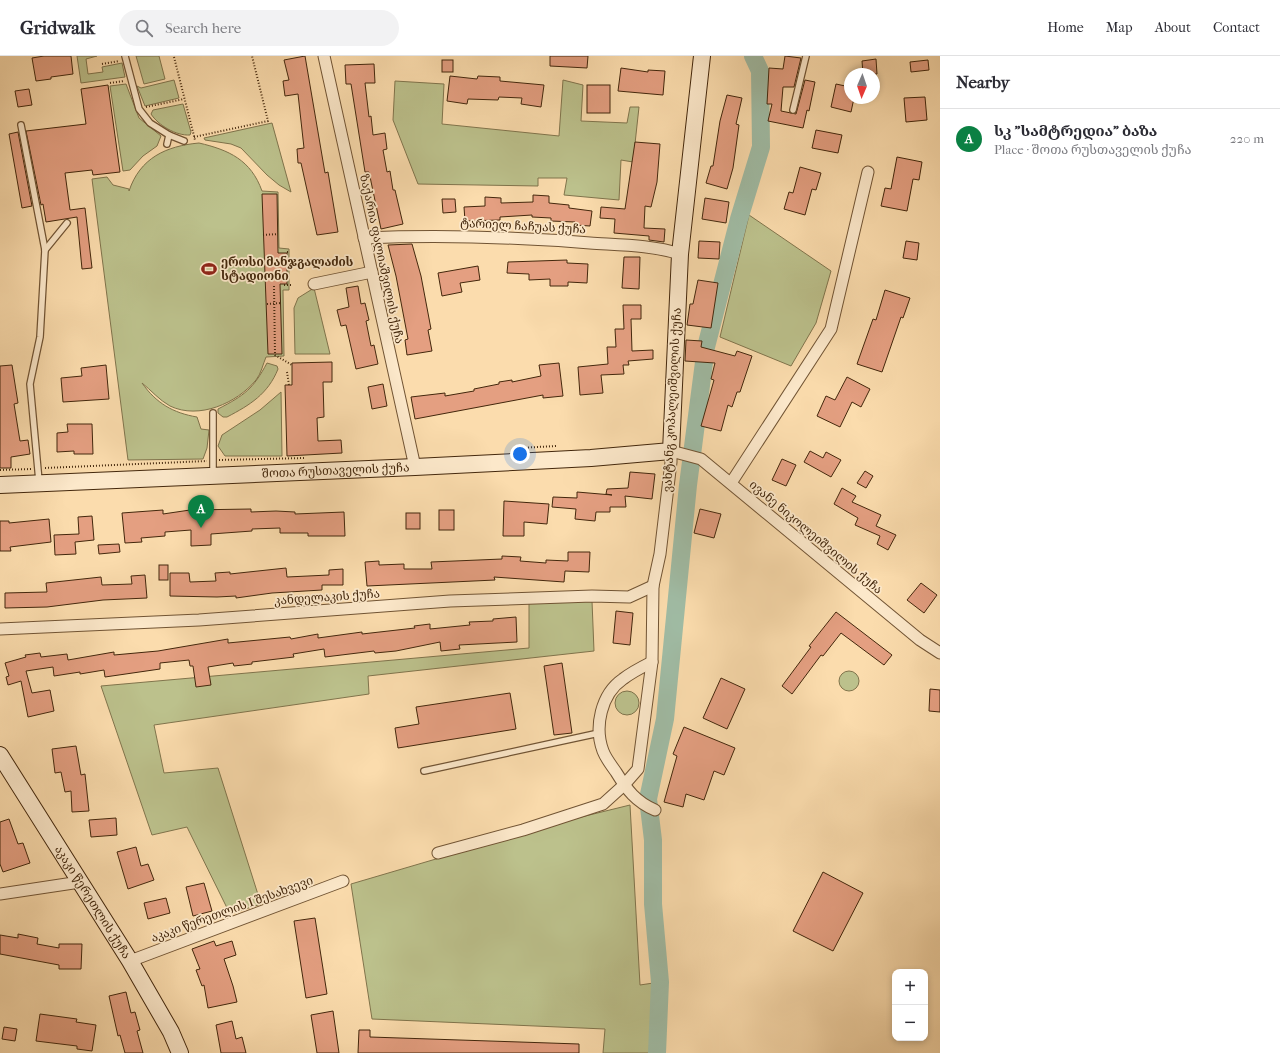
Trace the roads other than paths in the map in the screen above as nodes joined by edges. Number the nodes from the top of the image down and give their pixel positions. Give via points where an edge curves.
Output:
1 (324, 56) edge
2 (702, 56) edge
3 (806, 56) edge
4 (126, 58) edge
5 (793, 110) dead end
6 (21, 125) dead end
7 (169, 134) junction
8 (184, 141) dead end
9 (167, 144) dead end
10 (868, 172) dead end
11 (67, 223) dead end
12 (364, 238) junction
13 (45, 250) junction
14 (680, 254) junction
15 (372, 272) junction
16 (314, 284) dead end
17 (213, 413) dead end
18 (670, 451) junction
19 (415, 467) junction
20 (213, 468) junction
21 (38, 476) junction
22 (731, 483) junction
23 (0, 485) edge
24 (653, 586) junction
25 (0, 629) edge
26 (940, 653) edge
27 (652, 662) junction
28 (599, 733) junction
29 (0, 755) edge
30 (424, 771) dead end
31 (624, 785) junction
32 (655, 810) dead end
33 (438, 853) dead end
34 (343, 881) dead end
35 (80, 882) junction
36 (0, 894) edge
37 (130, 961) junction
38 (180, 1053) edge

1 - 12 street, ზაქარია ფალიაშვილის ქუჩა
2 - 14 street, ვახტანგ კოპალეიშვილის ქუჩა
3 - 5 lane
4 - 7 lane via 139,109 150,123
6 - 13 lane
7 - 8 lane
7 - 9 lane
10 - 22 street via 831,329
11 - 13 lane
12 - 14 street, ტარიელ ჩაჩუას ქუჩა via 431,235 562,241 650,247
12 - 15 street, ზაქარია ფალიაშვილის ქუჩა
13 - 21 lane via 40,337 30,384
14 - 18 street, ვახტანგ კოპალეიშვილის ქუჩა
15 - 16 street
15 - 19 street, ზაქარია ფალიაშვილის ქუჩა
17 - 20 lane
18 - 19 street, შოთა რუსთაველის ქუჩა via 591,458
18 - 22 street, ივანე ნიკოლეიშვილის ქუჩა via 701,459
18 - 24 street, ვახტანგ კოპალეიშვილის ქუჩა via 671,462 660,554
19 - 20 street, შოთა რუსთაველის ქუჩა
20 - 21 street, შოთა რუსთაველის ქუჩა
21 - 23 street, შოთა რუსთაველის ქუჩა
22 - 26 street, ივანე ნიკოლეიშვილის ქუჩა via 920,640
24 - 25 street, კანდელაკის ქუჩა via 629,597 450,601 199,620
24 - 27 street, ვახტანგ კოპალეიშვილის ქუჩა
27 - 28 street via 622,679 609,693 599,720
27 - 31 street, ვახტანგ კოპალეიშვილის ქუჩა via 638,769
28 - 30 lane
28 - 31 street via 603,752
29 - 35 street, აკაკი წერეთლის ქუჩა
31 - 32 street via 634,798
31 - 33 street via 602,804 523,830
34 - 37 street, აკაკი წერეთლის I შესახვევი
35 - 36 street
35 - 37 street, აკაკი წერეთლის ქუჩა
37 - 38 street, აკაკი წერეთლის ქუჩა via 171,1032

